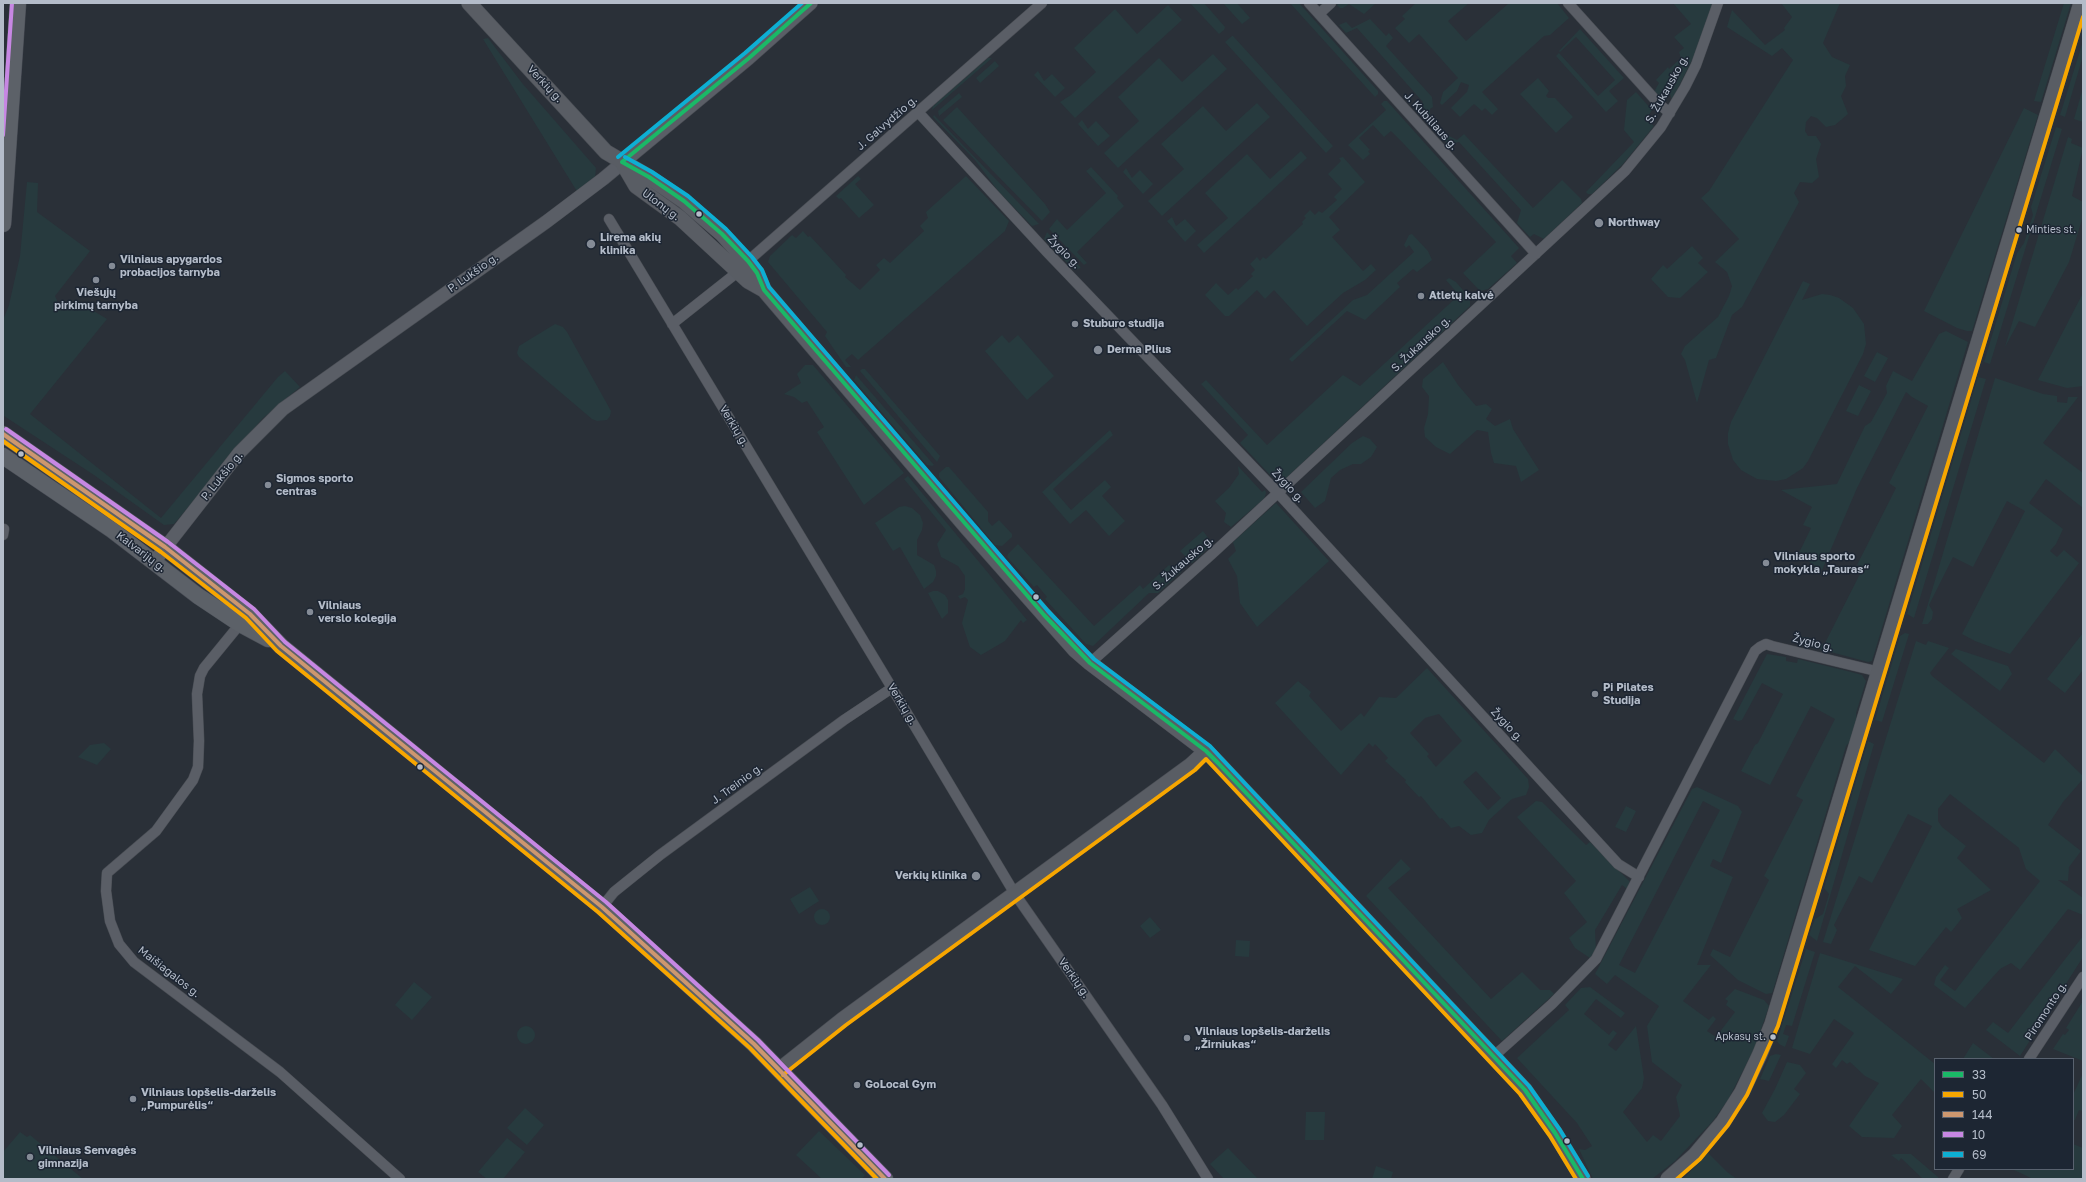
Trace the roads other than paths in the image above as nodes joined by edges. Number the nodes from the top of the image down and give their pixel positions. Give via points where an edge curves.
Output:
1 (18, 3) edge
2 (469, 3) edge
3 (811, 3) edge
4 (1042, 3) edge
5 (1309, 3) edge
6 (1331, 3) edge
7 (1568, 3) edge
8 (1718, 3) edge
9 (2081, 3) edge
10 (1319, 14) junction
11 (918, 112) junction
12 (1670, 113) junction
13 (622, 162) junction
14 (609, 219) dead end
15 (3, 224) edge
16 (1536, 254) junction
17 (743, 266) junction
18 (672, 324) junction
19 (3, 434) edge
20 (3, 456) edge
21 (1278, 493) junction
22 (165, 547) junction
23 (154, 562) junction
24 (240, 624) junction
25 (281, 646) junction
26 (1090, 663) junction
27 (1880, 672) junction
28 (892, 688) junction
29 (1206, 751) junction
30 (1639, 877) junction
31 (1015, 894) junction
32 (602, 907) junction
33 (2083, 977) edge
34 (1494, 1056) junction
35 (2030, 1058) edge
36 (780, 1070) junction
37 (1958, 1170) edge
38 (400, 1179) edge
39 (885, 1179) edge
40 (1208, 1179) edge
41 (1583, 1179) edge
42 (1668, 1179) edge
43 (1953, 1179) edge

1 - 15 main road
2 - 13 main road, Verkių g. via 601,146
3 - 13 street, P. Lukšio g. via 743,63
4 - 11 street, J. Galvydžio g.
5 - 10 street, J. Kubiliaus g.
6 - 10 street
7 - 12 street
8 - 12 street, S. Žukausko g. via 1696,65
9 - 27 main road
10 - 16 street, J. Kubiliaus g.
11 - 17 street, J. Galvydžio g.
11 - 21 street, Žygio g. via 1047,252
12 - 16 street, S. Žukausko g. via 1625,171
13 - 17 main road, Ulonų g. via 636,186
13 - 22 street, P. Lukšio g. via 546,222 283,409 240,453
14 - 18 street, Verkių g.
16 - 21 street, S. Žukausko g.
17 - 18 street, J. Galvydžio g.
17 - 26 main road, Ulonų g. via 757,273 764,290 968,529
18 - 28 street, Verkių g.
19 - 22 main road, Kalvarijų g.
20 - 23 main road, Kalvarijų g.
21 - 26 street, S. Žukausko g.
21 - 30 street, Žygio g. via 1618,864
22 - 23 street, P. Lukšio g.
22 - 25 main road, Kalvarijų g. via 250,614
23 - 24 main road, Kalvarijų g.
24 - 25 main road, Kalvarijų g.
24 - 38 street, Maišiagalos g. via 200,676 197,694 198,767 193,780 156,831 107,873 106,891 114,934 130,957 280,1072
25 - 32 main road, Kalvarijų g.
26 - 29 main road, Ulonų g.
27 - 30 street, Žygio g. via 1766,644 1755,651
27 - 42 main road via 1760,1054 1742,1092 1723,1122 1695,1155
28 - 31 street, Verkių g.
28 - 32 street, J. Treinio g. via 844,720 660,856 614,892
29 - 31 main road via 1191,766
29 - 34 main road, Ulonų g.
30 - 34 street, Žygio g. via 1596,959 1552,1004
31 - 36 main road via 842,1020
31 - 40 street, Verkių g. via 1162,1105
32 - 36 main road, Kalvarijų g.
33 - 35 street, Piromonto g.
34 - 41 main road, Ulonų g. via 1536,1105
36 - 39 main road, Kalvarijų g.
37 - 43 street

